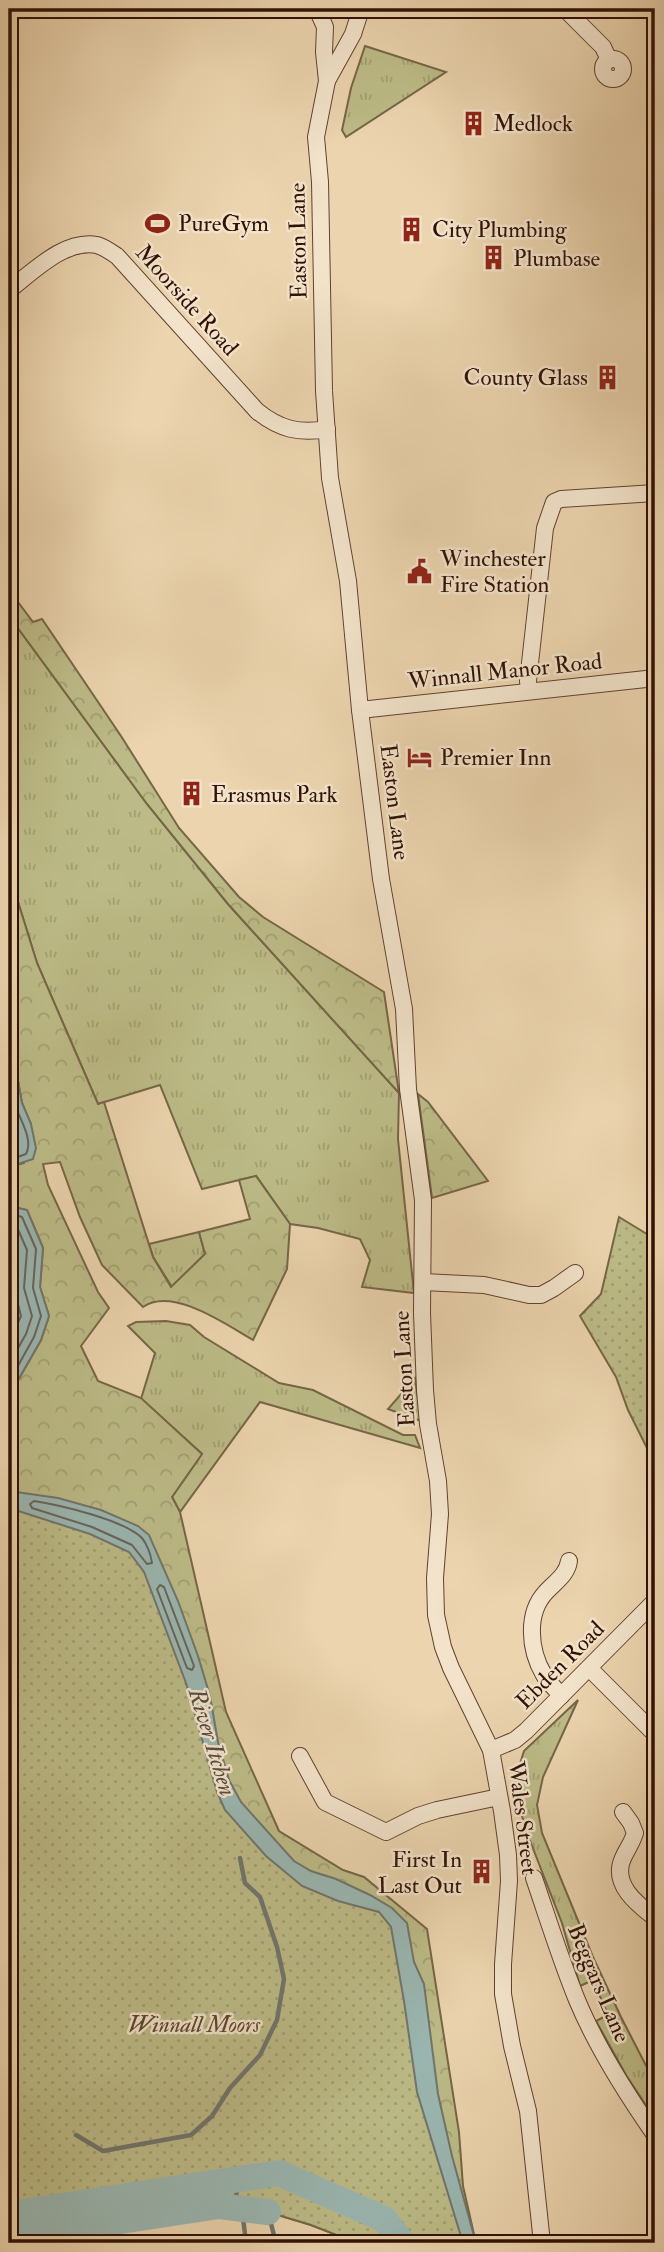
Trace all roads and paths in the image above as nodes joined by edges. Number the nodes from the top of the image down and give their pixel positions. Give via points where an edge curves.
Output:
1 (317, 9) edge
2 (361, 9) edge
3 (565, 9) edge
4 (610, 61) dead end
5 (327, 81) junction
6 (9, 290) edge
7 (327, 429) junction
8 (655, 493) edge
9 (655, 678) edge
10 (529, 691) junction
11 (360, 710) junction
12 (575, 1273) dead end
13 (423, 1282) junction
14 (440, 1528) joint
15 (569, 1561) dead end
16 (655, 1601) edge
17 (589, 1668) junction
18 (561, 1696) junction
19 (655, 1734) edge
20 (491, 1750) junction
21 (300, 1756) dead end
22 (499, 1797) junction
23 (623, 1812) dead end
24 (534, 1878) dead end
25 (655, 1918) edge
26 (655, 2134) edge
27 (542, 2243) edge

1 - 5 street, Easton Lane via 325,27
2 - 5 street, Easton Lane via 354,34
3 - 4 street via 603,47
5 - 7 street, Easton Lane via 316,137
6 - 7 street, Moorside Road via 62,251 103,247 117,256 269,421 301,432
7 - 11 street, Easton Lane
8 - 10 street via 554,502 539,573
9 - 10 street, Winnall Manor Road
10 - 11 street, Winnall Manor Road
11 - 13 street, Easton Lane via 404,1009 408,1089 423,1200
12 - 13 street via 542,1303 484,1285
13 - 14 street, Easton Lane via 425,1390
14 - 20 street, Wales Street via 435,1578 439,1633
15 - 18 street via 568,1569 537,1603 532,1618 538,1664
16 - 17 street, Ebden Road
17 - 18 street, Ebden Road
17 - 19 street
18 - 20 street, Ebden Road via 515,1740
20 - 22 street, Wales Street
21 - 22 street via 325,1802 386,1832 437,1810
22 - 27 street, Wales Street via 509,1881 503,1994 528,2111
23 - 25 street via 635,1833 620,1867 622,1885
24 - 26 street, Beggars Lane via 586,2021

